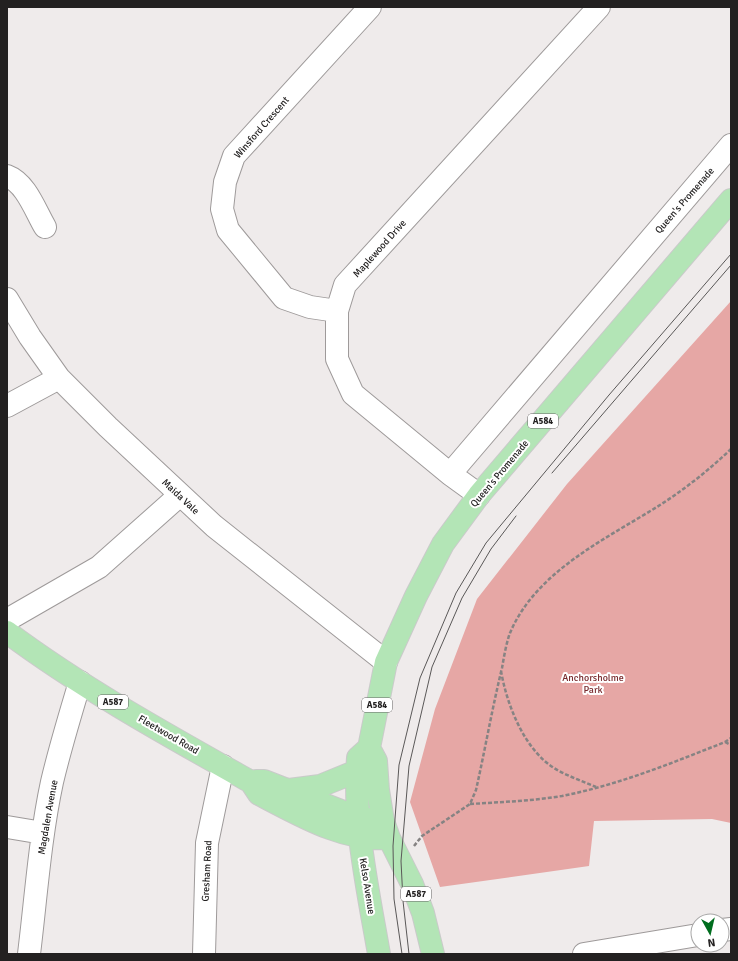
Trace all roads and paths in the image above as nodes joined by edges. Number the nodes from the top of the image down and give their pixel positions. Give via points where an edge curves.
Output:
1 (370, 7) edge
2 (599, 7) edge
3 (731, 145) edge
4 (7, 176) edge
5 (731, 200) edge
6 (45, 226) dead end
7 (7, 299) edge
8 (337, 310) junction
9 (59, 378) junction
10 (7, 406) edge
11 (731, 449) edge
12 (450, 474) junction
13 (180, 495) junction
14 (479, 495) junction
15 (7, 620) edge
16 (7, 632) edge
17 (386, 662) junction
18 (501, 670) junction
19 (80, 682) junction
20 (731, 738) edge
21 (725, 742) junction
22 (731, 745) edge
23 (369, 748) junction
24 (223, 766) junction
25 (357, 772) junction
26 (251, 782) junction
27 (596, 787) junction
28 (286, 790) junction
29 (470, 804) junction
30 (359, 827) junction
31 (7, 828) edge
32 (386, 829) junction
33 (43, 833) junction
34 (401, 861) junction
35 (690, 936) edge
36 (29, 954) edge
37 (204, 954) edge
38 (379, 954) edge
39 (433, 954) edge
40 (584, 954) edge

1 - 8 street, Winsford Crescent via 234,156 225,182 222,209 228,230 284,298 310,308
2 - 8 street, Maplewood Drive via 345,285
3 - 12 street, Queen's Promenade
4 - 6 street via 22,187
5 - 14 main road, Queen's Promenade / A584
7 - 9 street, Maida Vale
8 - 12 street, Maplewood Drive via 337,359 353,394
9 - 10 street
9 - 13 street, Maida Vale
11 - 18 path via 696,480 584,551 556,573 525,606 510,634
12 - 14 street, Maplewood Drive
13 - 15 street via 99,567
13 - 17 street, Maida Vale via 214,526
14 - 17 main road, Queen's Promenade / A584 via 443,544
16 - 19 main road, Fleetwood Road / A587
17 - 23 main road, Queen's Promenade / A584
18 - 27 path via 511,706 534,748 553,768
18 - 29 path via 476,790
19 - 24 main road, Fleetwood Road / A587
19 - 33 street, Magdalen Avenue via 62,744
20 - 21 path
21 - 22 path
21 - 27 path via 675,762
23 - 25 main road, Queen's Promenade / A584 via 358,758
23 - 32 main road via 376,760 378,790
24 - 26 main road, Fleetwood Road / A587
24 - 37 street, Gresham Road via 207,844
25 - 28 main road via 320,786
25 - 30 main road, Queen's Promenade / A584
26 - 28 main road, Fleetwood Road / A587 via 264,781
26 - 30 main road, Fleetwood Road via 259,794 331,828
27 - 29 path via 562,796
28 - 30 main road, Fleetwood Road / A587
29 - 34 path via 422,836
30 - 32 main road
30 - 38 main road, Kelso Avenue
31 - 33 street
32 - 34 main road, A587
33 - 36 street, Magdalen Avenue
34 - 39 main road, A587 via 423,913
35 - 40 street

